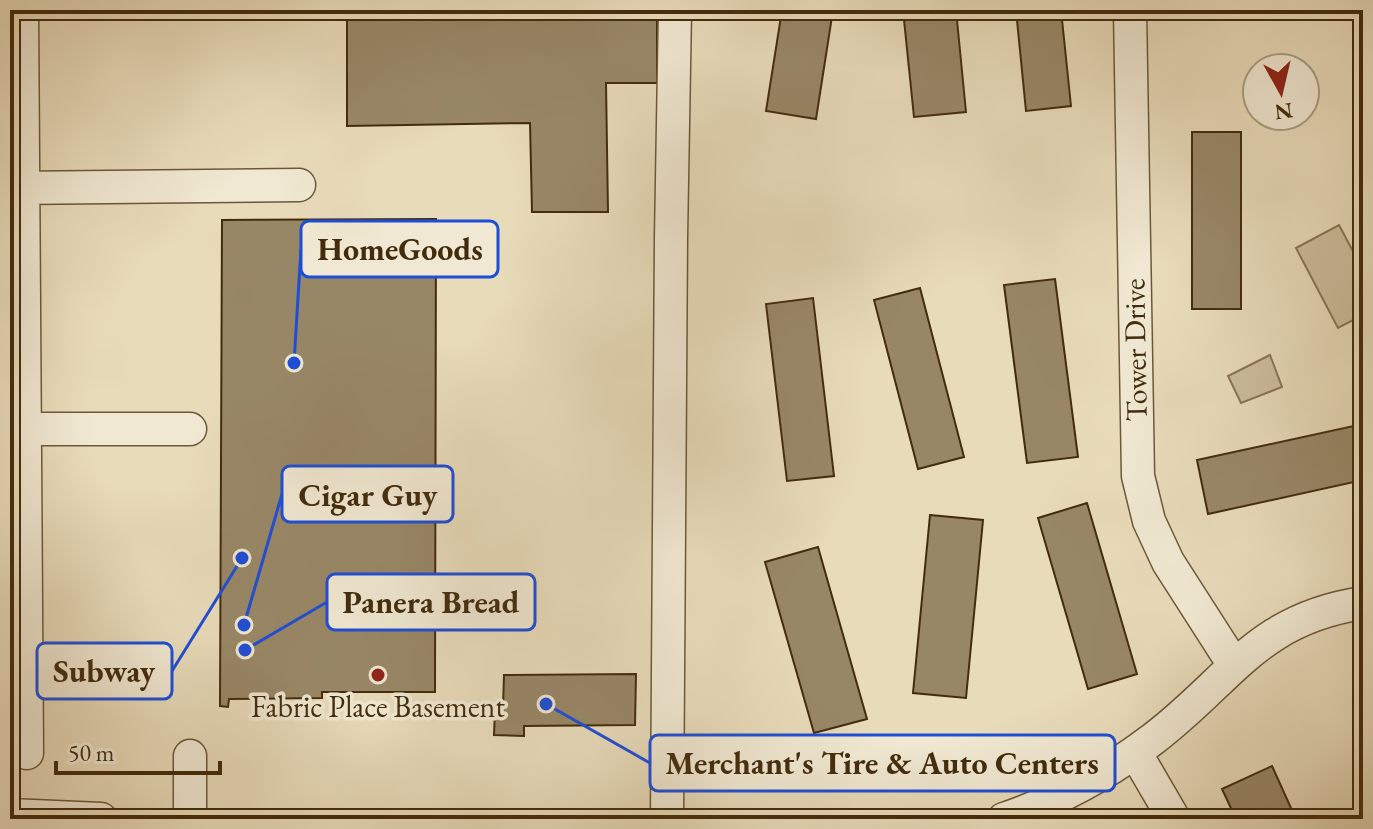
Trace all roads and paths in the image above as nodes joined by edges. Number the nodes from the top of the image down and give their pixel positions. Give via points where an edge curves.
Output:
1 (22, 10) edge
2 (675, 10) edge
3 (1130, 10) edge
4 (299, 185) dead end
5 (17, 188) edge
6 (17, 429) edge
7 (190, 429) dead end
8 (1363, 603) edge
9 (1234, 665) junction
10 (1135, 752) junction
11 (27, 753) dead end
12 (190, 756) dead end
13 (10, 815) edge
14 (101, 819) edge
15 (190, 819) edge
16 (667, 819) edge
17 (1004, 819) edge
18 (1174, 819) edge

1 - 5 street
2 - 16 street
3 - 9 street, Tower Drive via 1138,476 1149,521 1168,562
4 - 5 street
5 - 6 street
6 - 7 street
6 - 11 street
8 - 9 street via 1339,606 1281,629
9 - 10 street
10 - 17 street via 1063,795
10 - 18 street
12 - 15 street
13 - 14 street

